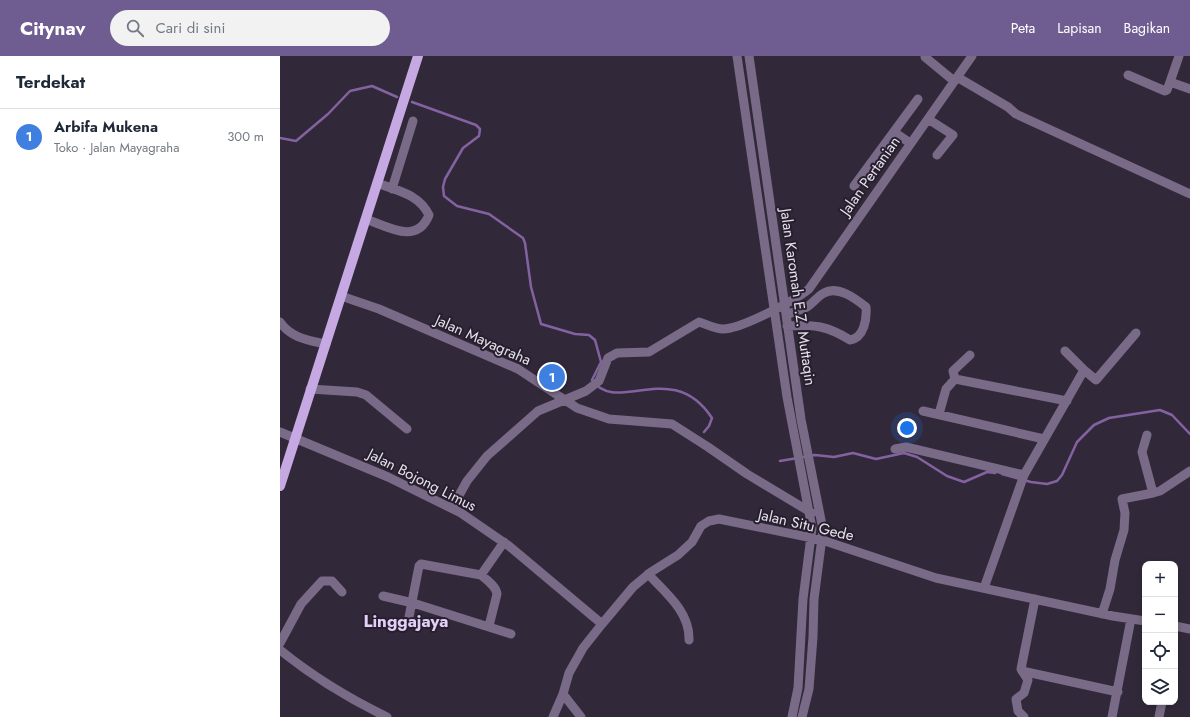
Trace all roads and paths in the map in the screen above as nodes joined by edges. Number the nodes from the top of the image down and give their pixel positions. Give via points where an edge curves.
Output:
1 (418, 56) edge
2 (737, 56) edge
3 (749, 56) edge
4 (925, 56) edge
5 (972, 56) edge
6 (1179, 56) edge
7 (1128, 75) dead end
8 (955, 79) junction
9 (1170, 82) junction
10 (1190, 89) edge
11 (918, 99) dead end
12 (928, 119) junction
13 (413, 121) dead end
14 (894, 132) junction
15 (953, 135) junction
16 (962, 139) dead end
17 (910, 143) junction
18 (937, 155) dead end
19 (377, 184) junction
20 (854, 186) dead end
21 (392, 189) junction
22 (1190, 194) edge
23 (366, 219) junction
24 (341, 296) junction
25 (785, 304) junction
26 (775, 310) junction
27 (786, 314) junction
28 (280, 322) edge
29 (787, 326) junction
30 (1136, 333) dead end
31 (326, 344) junction
32 (1064, 351) dead end
33 (970, 355) dead end
34 (1084, 370) junction
35 (955, 378) junction
36 (310, 389) junction
37 (565, 399) junction
38 (1067, 401) junction
39 (923, 411) dead end
40 (939, 414) junction
41 (407, 429) dead end
42 (280, 432) edge
43 (1147, 435) dead end
44 (295, 437) junction
45 (1044, 439) junction
46 (895, 449) dead end
47 (1190, 471) edge
48 (1024, 476) junction
49 (280, 486) edge
50 (1153, 493) junction
51 (452, 508) junction
52 (809, 511) junction
53 (821, 518) junction
54 (811, 538) junction
55 (822, 540) junction
56 (506, 544) junction
57 (648, 574) junction
58 (483, 577) junction
59 (984, 588) junction
60 (342, 592) dead end
61 (383, 596) dead end
62 (1035, 599) junction
63 (413, 603) junction
64 (1102, 614) junction
65 (1131, 619) junction
66 (1142, 621) edge
67 (408, 622) dead end
68 (602, 624) junction
69 (489, 626) junction
70 (1178, 627) edge
71 (1190, 629) edge
72 (511, 634) dead end
73 (690, 640) dead end
74 (280, 643) edge
75 (280, 650) edge
76 (1022, 671) junction
77 (1118, 692) junction
78 (563, 694) junction
79 (1161, 705) edge
80 (387, 717) edge
81 (552, 717) edge
82 (581, 717) edge
83 (792, 717) edge
84 (802, 717) edge
85 (1024, 717) edge
86 (1112, 717) edge
87 (1159, 717) edge

1 - 19 main road
2 - 26 street, Jalan Karomah E.Z. Muttaqin
3 - 25 street, Jalan Karomah E.Z. Muttaqin
4 - 8 street
5 - 8 street, Jalan Pertanian
6 - 9 street
7 - 9 street via 1165,91 1168,90
8 - 12 street, Jalan Pertanian
8 - 22 street via 1008,107 1016,114
9 - 10 street
11 - 14 street
12 - 15 street
12 - 17 street, Jalan Pertanian
13 - 21 street
14 - 17 street
14 - 20 street
15 - 16 street
15 - 18 street
17 - 25 street, Jalan Pertanian via 810,289
19 - 21 street
19 - 23 main road
21 - 23 street via 415,197 425,206 429,215 425,222 416,231 404,232
23 - 24 main road
24 - 31 main road
24 - 37 street, Jalan Mayagraha via 379,309 518,369
25 - 26 street, Jalan Pertanian
25 - 27 street, Jalan Karomah E.Z. Muttaqin
26 - 37 street, Jalan Pertanian via 739,326 722,329 699,322 649,352 617,353 608,358 595,384 586,391
26 - 52 street, Jalan Karomah E.Z. Muttaqin via 794,441
27 - 29 street, Jalan Karomah E.Z. Muttaqin
27 - 29 street via 806,307 825,292 834,291 857,300 866,307 867,317 860,335 855,340 850,340 833,329
28 - 31 street via 285,329 300,338
29 - 53 street, Jalan Karomah E.Z. Muttaqin via 804,440
30 - 34 street via 1096,380
31 - 36 main road
32 - 34 street
33 - 35 street via 953,371
34 - 38 street
35 - 38 street
35 - 40 street via 946,388
36 - 41 street via 357,392 366,395
36 - 44 main road
37 - 51 street via 538,411 487,456 467,481
37 - 52 street, Jalan Mayagraha via 577,408 609,419 672,424 747,474
38 - 45 street
39 - 40 street
40 - 45 street
42 - 44 street, Jalan Bojong Limus
43 - 50 street via 1142,452
44 - 49 main road
44 - 51 street, Jalan Bojong Limus
45 - 48 street
46 - 48 street via 906,447
47 - 50 street
48 - 59 street
50 - 64 street via 1122,498 1125,513 1124,530 1114,560 1110,589
51 - 56 street, Jalan Bojong Limus
52 - 53 street, Jalan Mayagraha
52 - 54 street, Jalan Karomah E.Z. Muttaqin
53 - 55 street, Jalan Karomah E.Z. Muttaqin
54 - 55 street, Jalan Situ Gede
54 - 57 street, Jalan Situ Gede via 719,519 709,521 701,526 692,542 678,555
54 - 83 street, Jalan Karomah E.Z. Muttaqin via 803,599 798,688
55 - 59 street, Jalan Situ Gede via 936,578
55 - 84 street, Jalan Karomah E.Z. Muttaqin via 814,599 814,637 809,689
56 - 58 street
56 - 68 street, Jalan Bojong Limus
57 - 68 street, Jalan Situ Gede via 633,587
57 - 73 street via 682,612 687,620
58 - 63 street via 421,564
58 - 69 street via 496,589 497,594
59 - 62 street, Jalan Situ Gede
60 - 74 street via 332,581 322,581 301,604
61 - 63 street
62 - 64 street, Jalan Situ Gede
62 - 76 street
63 - 67 street
63 - 69 street
64 - 65 street, Jalan Situ Gede
65 - 66 street, Jalan Situ Gede
65 - 77 street
68 - 78 street, Jalan Situ Gede via 583,648 569,673
69 - 72 street
70 - 71 street
75 - 80 street via 329,684
76 - 77 street
76 - 85 street via 1028,680 1024,693 1016,700 1018,711
77 - 86 street
78 - 81 street, Jalan Situ Gede
78 - 82 street
79 - 87 street

